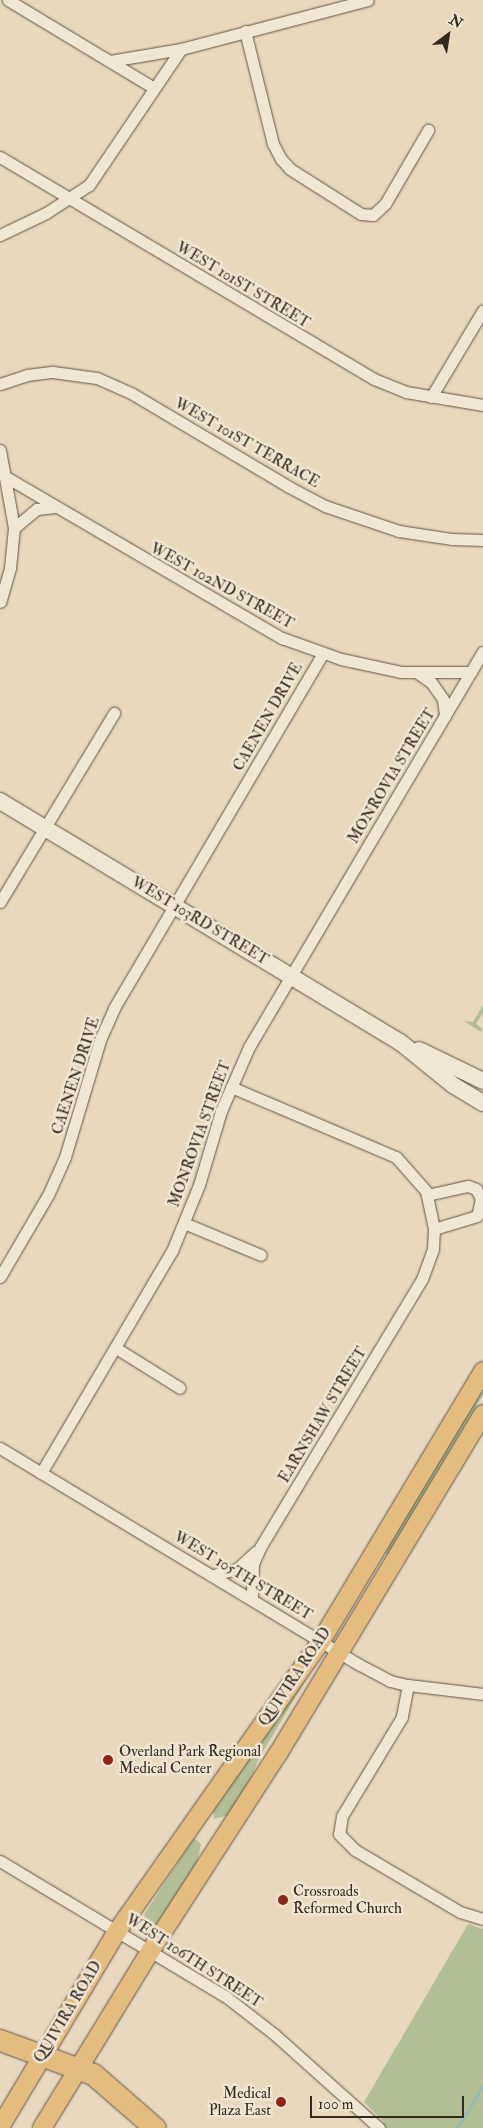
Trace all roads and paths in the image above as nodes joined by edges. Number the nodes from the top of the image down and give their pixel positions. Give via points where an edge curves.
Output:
1 (8, 0) edge
2 (33, 0) edge
3 (368, 0) edge
4 (26, 11) junction
5 (245, 31) junction
6 (181, 49) junction
7 (110, 61) junction
8 (154, 88) junction
9 (428, 130) dead end
10 (0, 157) edge
11 (69, 198) junction
12 (0, 235) edge
13 (483, 310) edge
14 (0, 384) edge
15 (431, 397) junction
16 (483, 405) edge
17 (0, 450) edge
18 (6, 477) junction
19 (55, 507) junction
20 (14, 528) junction
21 (483, 540) edge
22 (0, 602) edge
23 (483, 652) edge
24 (323, 654) junction
25 (416, 672) junction
26 (471, 672) junction
27 (114, 713) dead end
28 (445, 716) junction
29 (0, 801) edge
30 (44, 828) junction
31 (0, 902) edge
32 (175, 906) junction
33 (292, 976) junction
34 (400, 1042) junction
35 (483, 1081) edge
36 (231, 1087) junction
37 (483, 1103) edge
38 (427, 1195) junction
39 (184, 1224) junction
40 (434, 1229) junction
41 (261, 1255) dead end
42 (0, 1277) edge
43 (116, 1348) junction
44 (483, 1371) edge
45 (180, 1388) dead end
46 (483, 1414) edge
47 (0, 1448) edge
48 (41, 1472) junction
49 (260, 1548) junction
50 (213, 1575) junction
51 (252, 1598) junction
52 (321, 1641) junction
53 (340, 1653) junction
54 (408, 1686) junction
55 (483, 1694) edge
56 (0, 1861) edge
57 (482, 1919) edge
58 (118, 1930) junction
59 (151, 1950) junction
60 (0, 2040) edge
61 (43, 2054) junction
62 (78, 2068) junction
63 (0, 2127) edge
64 (42, 2128) edge
65 (155, 2128) edge
66 (378, 2128) edge

1 - 4 street
2 - 4 street
3 - 5 street
4 - 7 street
5 - 6 street
5 - 9 street via 273,144 281,159 290,169 361,214 373,215 385,204
6 - 7 street
6 - 8 street
7 - 8 street
8 - 11 street via 101,172 89,185
10 - 11 street, WEST 101ST STREET
11 - 12 street
11 - 15 street, WEST 101ST STREET via 350,367 406,392
13 - 15 street
14 - 21 street, WEST 101ST TERRACE via 27,375 53,372 97,378 131,393 289,488 325,506 399,531 452,540
15 - 16 street, WEST 101ST STREET
17 - 18 street
18 - 19 street, WEST 102ND STREET
18 - 20 street
19 - 20 street via 37,510
19 - 24 street, WEST 102ND STREET via 255,625
20 - 22 street via 10,568
23 - 26 street, MONROVIA STREET
24 - 25 street, WEST 102ND STREET via 372,667
24 - 32 street, CAENEN DRIVE
25 - 26 street, WEST 102ND STREET
25 - 28 street via 431,682 443,700
26 - 28 street, MONROVIA STREET
27 - 30 street
28 - 33 street, MONROVIA STREET
29 - 30 main road, WEST 103RD STREET
30 - 31 street
30 - 32 main road, WEST 103RD STREET
32 - 33 main road, WEST 103RD STREET
32 - 42 street, CAENEN DRIVE via 114,1008 100,1040 61,1166
33 - 34 main road, WEST 103RD STREET
33 - 36 street, MONROVIA STREET via 249,1047
34 - 35 main road, WEST 103RD STREET
34 - 37 main road, WEST 103RD STREET via 453,1085
36 - 38 street via 383,1150 410,1170
36 - 39 street, MONROVIA STREET
38 - 40 street
38 - 40 street via 468,1186 476,1189 481,1199 477,1216
39 - 41 street
39 - 43 street, MONROVIA STREET via 155,1283
40 - 49 street, EARNSHAW STREET via 427,1269
43 - 45 street
43 - 48 street, MONROVIA STREET
44 - 52 main road, QUIVIRA ROAD
46 - 53 main road, QUIVIRA ROAD
47 - 48 street, WEST 105TH STREET
48 - 50 street, WEST 105TH STREET
49 - 50 street, EARNSHAW STREET via 237,1569
49 - 51 street, EARNSHAW STREET via 253,1564
50 - 51 street, WEST 105TH STREET
51 - 52 street, WEST 105TH STREET
52 - 53 street, WEST 105TH STREET
52 - 58 main road, QUIVIRA ROAD
53 - 54 street, WEST 105TH STREET via 390,1681
53 - 59 main road, QUIVIRA ROAD
54 - 55 street, WEST 105TH STREET
54 - 57 street via 402,1717 342,1816 339,1834 354,1850 452,1908
56 - 58 street, WEST 106TH STREET
58 - 59 street, WEST 106TH STREET
58 - 61 main road, QUIVIRA ROAD
59 - 62 main road, QUIVIRA ROAD
59 - 66 street, WEST 106TH STREET via 250,2014
60 - 61 highway
61 - 62 highway
61 - 63 main road, QUIVIRA ROAD
62 - 64 main road, QUIVIRA ROAD
62 - 65 highway via 93,2074

